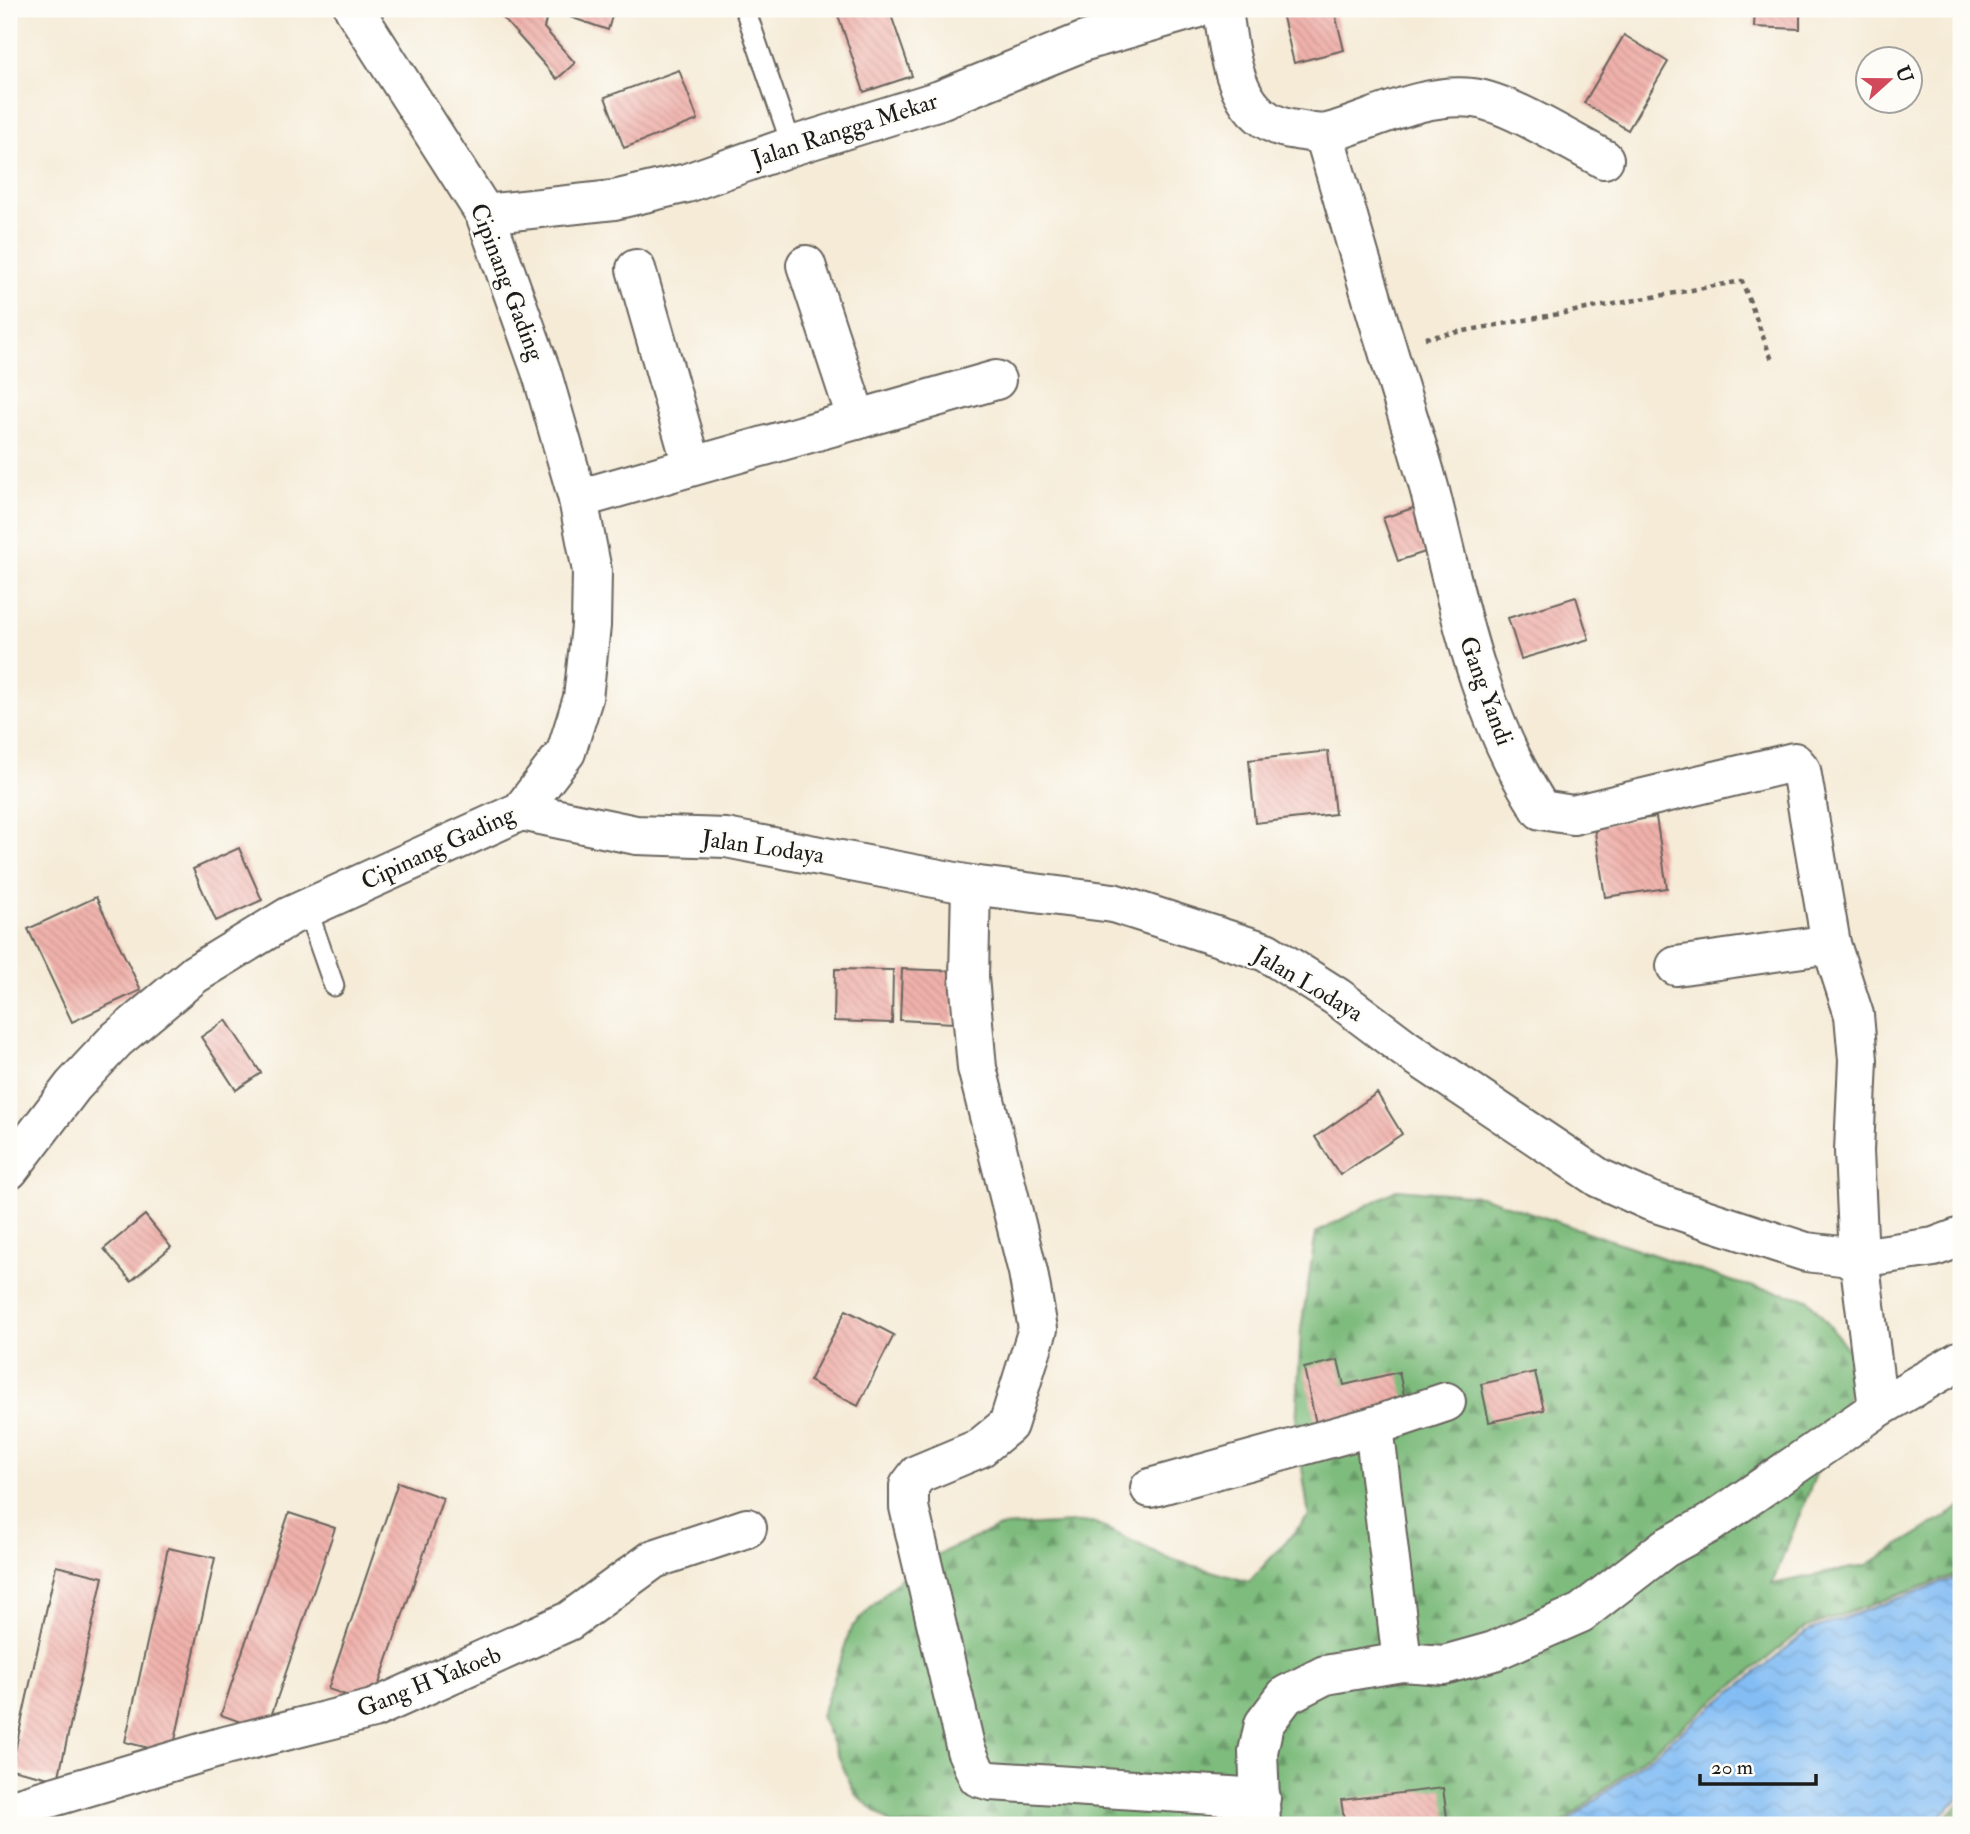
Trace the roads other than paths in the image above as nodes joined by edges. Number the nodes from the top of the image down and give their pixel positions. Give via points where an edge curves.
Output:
1 (354, 9) edge
2 (744, 9) edge
3 (1195, 9) edge
4 (1223, 9) edge
5 (1324, 134) junction
6 (792, 146) junction
7 (1604, 159) dead end
8 (485, 214) junction
9 (806, 265) dead end
10 (636, 269) dead end
11 (996, 380) dead end
12 (857, 419) junction
13 (692, 465) junction
14 (578, 499) junction
15 (521, 811) junction
16 (971, 886) junction
17 (307, 909) junction
18 (1831, 944) junction
19 (1676, 965) dead end
20 (334, 986) dead end
21 (9, 1170) edge
22 (1961, 1237) edge
23 (1858, 1258) junction
24 (1961, 1360) edge
25 (1446, 1402) dead end
26 (1878, 1408) junction
27 (1374, 1426) junction
28 (1150, 1488) dead end
29 (747, 1528) dead end
30 (1402, 1662) junction
31 (9, 1810) edge
32 (1261, 1812) edge

1 - 8 street, Cipinang Gading
2 - 6 lane
3 - 6 street, Jalan Rangga Mekar via 1085,41 940,100
4 - 5 street via 1240,90 1261,118 1281,128
5 - 7 street via 1383,113 1473,98 1507,109
5 - 18 street, Gang Yandi via 1430,491 1451,585 1490,715 1519,777 1541,810 1573,815 1794,762 1801,770
6 - 8 street, Jalan Rangga Mekar via 687,183 638,194
8 - 14 street, Cipinang Gading via 542,374
9 - 12 street
10 - 13 street
11 - 12 street
12 - 13 street
13 - 14 street
14 - 15 street, Cipinang Gading via 592,571 583,698 566,752
15 - 16 street, Jalan Lodaya via 636,835 726,838
15 - 17 street, Cipinang Gading
16 - 23 street, Jalan Lodaya via 1113,903 1266,952 1599,1178 1650,1201 1806,1252
16 - 32 street via 969,977 977,1068 1038,1329 1008,1425 980,1448 918,1474 909,1486 909,1507 968,1757 978,1777 992,1781
17 - 20 lane
17 - 21 street, Cipinang Gading via 195,974 116,1040 73,1086
18 - 19 street
18 - 23 street via 1854,1016 1858,1060 1854,1151
22 - 23 street, Jalan Lodaya via 1934,1247
23 - 26 street
24 - 26 street
25 - 27 street
26 - 30 street via 1709,1524 1665,1548 1581,1613 1494,1651 1444,1665
27 - 28 street
27 - 30 street
29 - 31 street, Gang H Yakoeb via 654,1559 569,1621 373,1709 221,1746
30 - 32 street via 1325,1675 1286,1695 1264,1724 1258,1752

